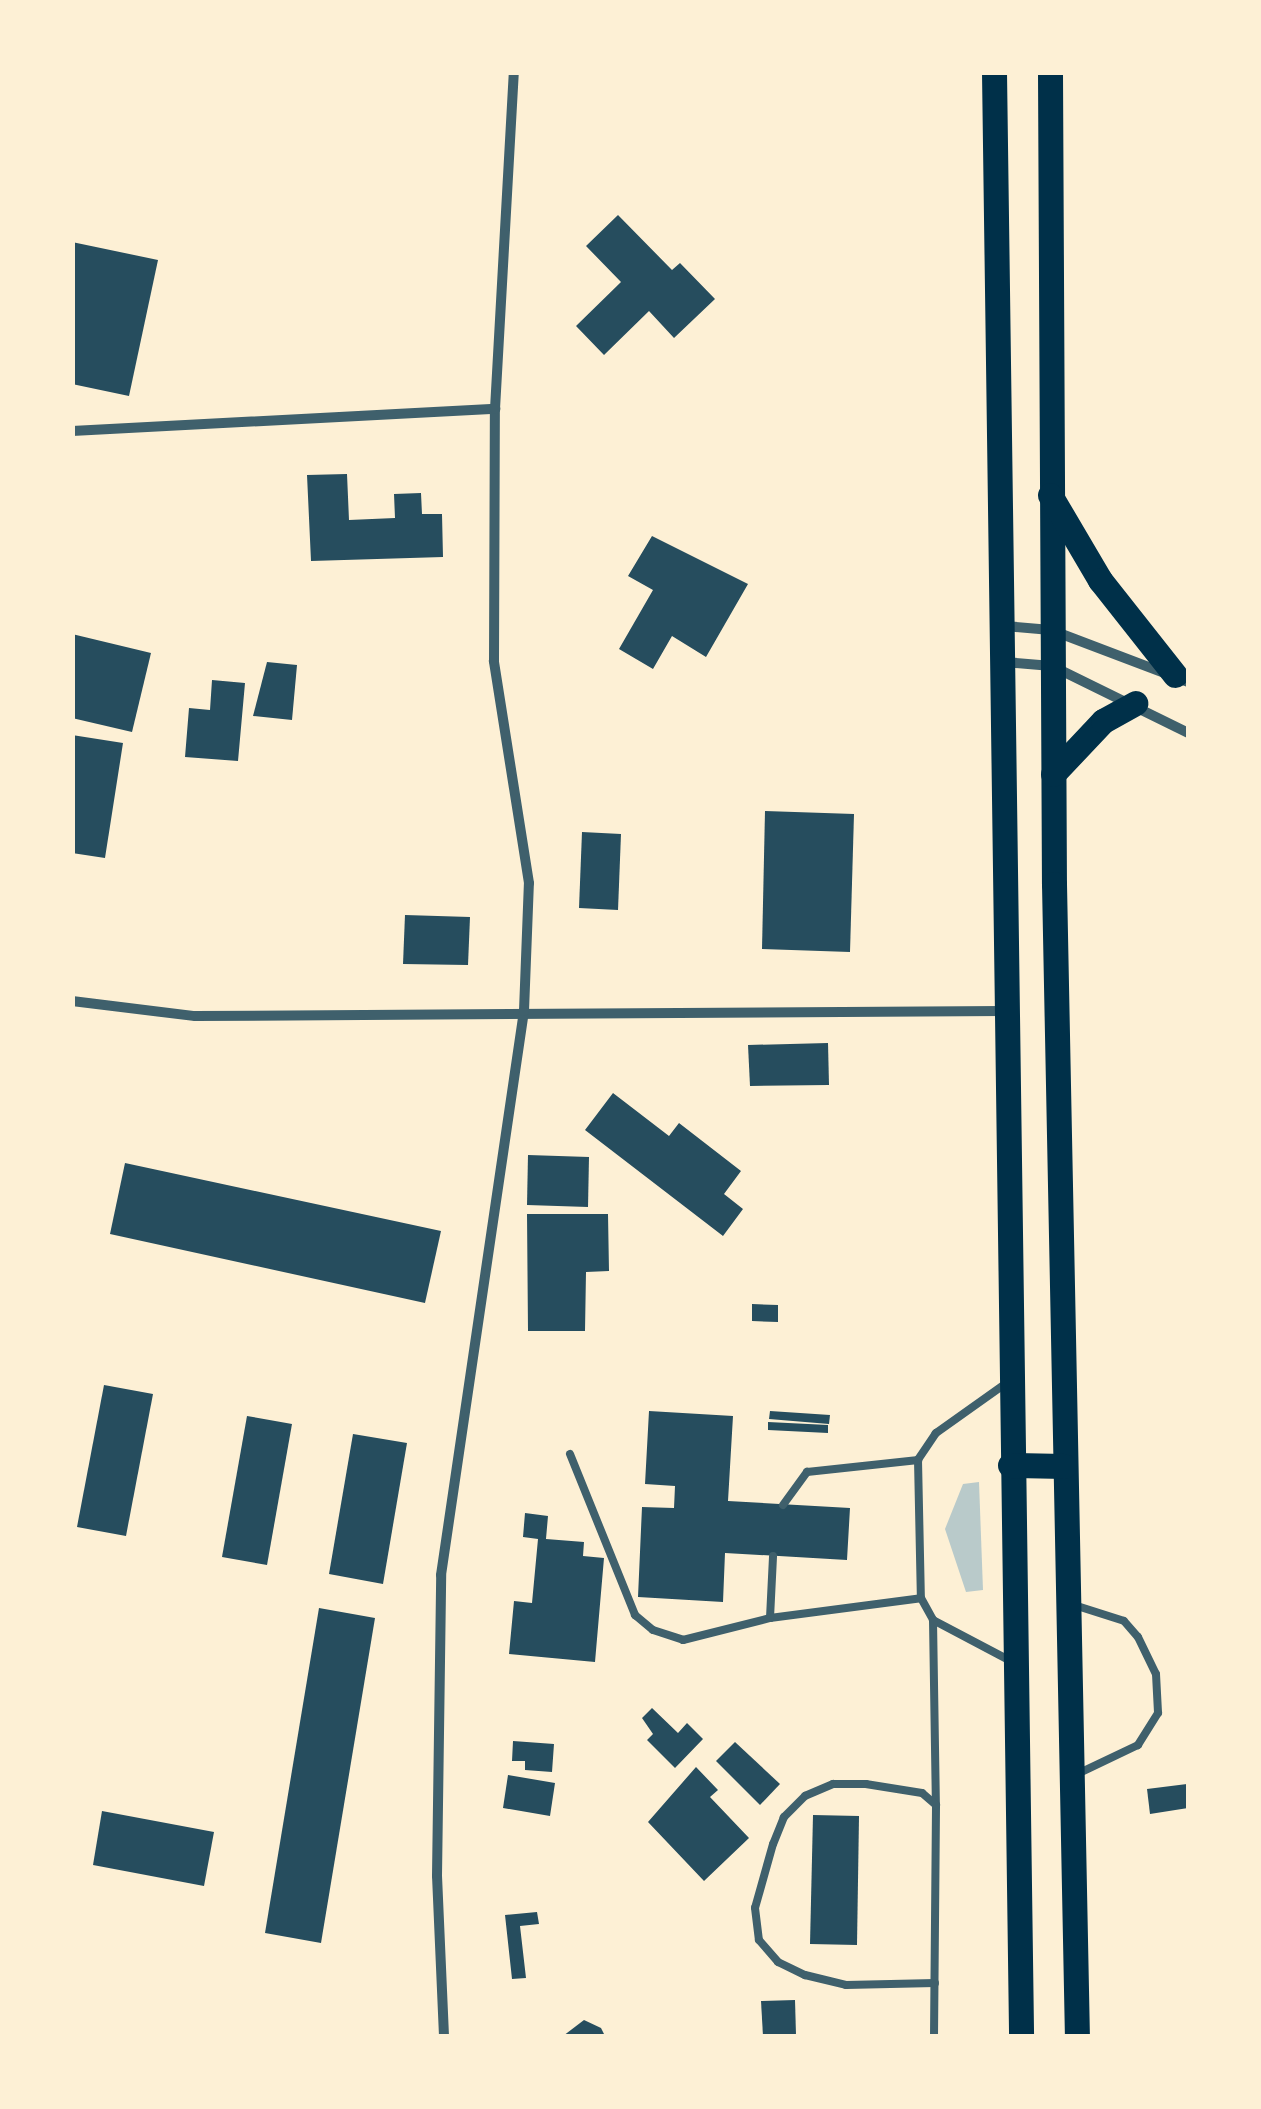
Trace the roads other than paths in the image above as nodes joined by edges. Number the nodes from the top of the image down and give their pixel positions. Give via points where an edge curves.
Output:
1 (514, 72) edge
2 (994, 72) edge
3 (1050, 72) edge
4 (495, 409) junction
5 (72, 430) edge
6 (1050, 494) junction
7 (1005, 626) junction
8 (1052, 630) junction
9 (1005, 662) junction
10 (1052, 666) junction
11 (1182, 679) edge
12 (1135, 703) junction
13 (1188, 733) edge
14 (1053, 774) junction
15 (72, 1001) edge
16 (524, 1011) junction
17 (1003, 1011) junction
18 (1008, 1381) junction
19 (570, 1454) dead end
20 (918, 1460) junction
21 (1010, 1465) junction
22 (1064, 1466) junction
23 (783, 1504) dead end
24 (773, 1556) dead end
25 (921, 1598) junction
26 (1068, 1604) junction
27 (770, 1618) junction
28 (933, 1620) junction
29 (1014, 1662) junction
30 (1072, 1776) junction
31 (936, 1806) junction
32 (935, 1983) junction
33 (444, 2036) edge
34 (934, 2036) edge
35 (1020, 2036) edge
36 (1077, 2036) edge

1 - 4 street
2 - 7 main road
3 - 6 main road
4 - 5 street
4 - 16 street via 494,661 529,882
6 - 8 main road
6 - 11 main road via 1120,608
7 - 8 street
7 - 9 main road
8 - 10 main road
8 - 11 street
9 - 10 street
9 - 17 main road
10 - 12 street
10 - 14 main road
12 - 13 street
12 - 14 main road via 1103,720
14 - 22 main road
15 - 16 street via 195,1016
16 - 17 street
16 - 33 street via 441,1575 437,1876
17 - 18 main road
18 - 20 lane via 936,1433
18 - 21 main road
19 - 27 lane via 636,1615 683,1640
20 - 23 lane via 807,1472
20 - 25 lane
21 - 22 main road
21 - 29 main road
22 - 26 main road
24 - 27 lane
25 - 27 lane
25 - 28 lane
26 - 30 main road
26 - 30 lane via 1124,1621 1138,1637 1156,1674 1158,1713 1138,1745
28 - 29 lane
28 - 31 lane
29 - 35 main road
30 - 36 main road
31 - 32 lane via 941,1833
31 - 32 lane via 922,1794 866,1784 833,1784 805,1796 784,1817 755,1908 759,1940 778,1962 805,1976 846,1984
32 - 34 lane

